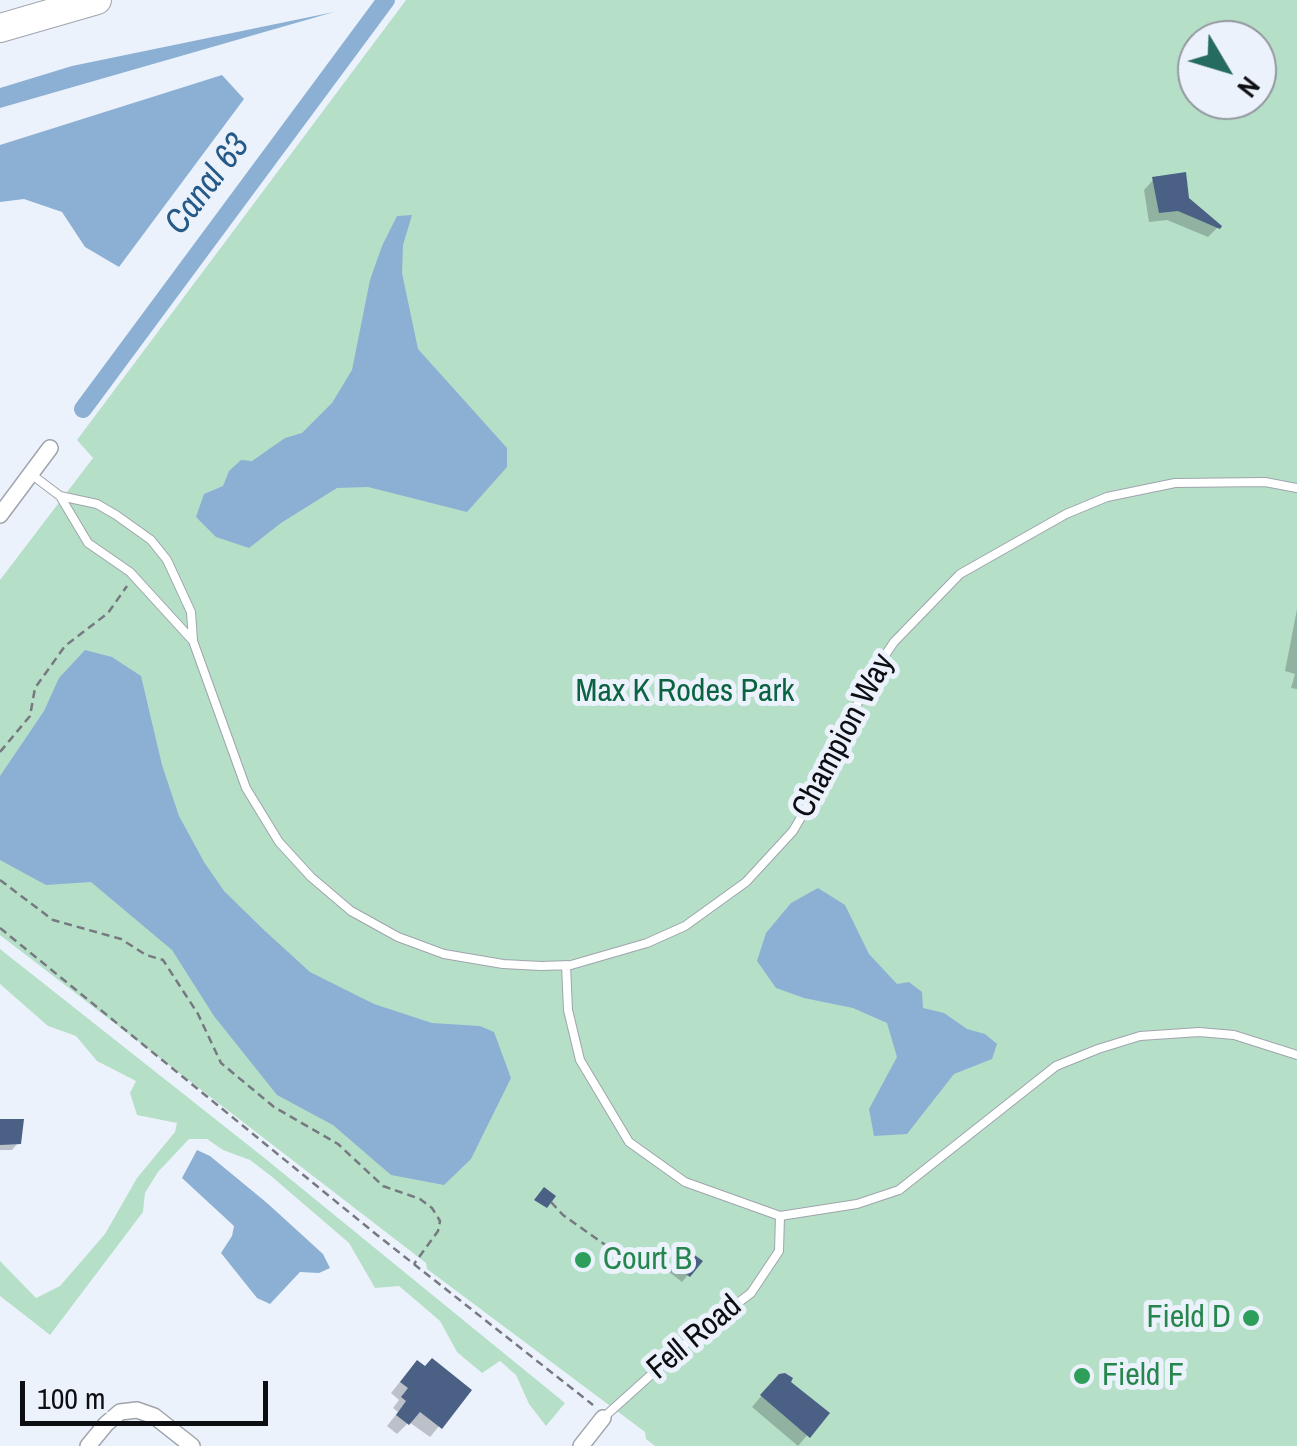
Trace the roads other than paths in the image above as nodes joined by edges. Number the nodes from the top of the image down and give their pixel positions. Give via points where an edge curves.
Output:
1 (97, 0) edge
2 (0, 28) edge
3 (50, 448) dead end
4 (31, 474) junction
5 (1297, 488) edge
6 (60, 496) junction
7 (0, 515) edge
8 (193, 642) junction
9 (566, 966) junction
10 (1297, 1055) edge
11 (780, 1216) junction
12 (605, 1416) joint
13 (88, 1446) edge
14 (192, 1446) edge
15 (582, 1446) edge

1 - 2 highway
3 - 4 street
4 - 6 lane, Champion Way
4 - 7 street
5 - 9 lane, Champion Way via 1175,482 1107,497 960,574 894,642 792,831 746,882 660,937
6 - 8 lane, Champion Way via 88,543 134,577
6 - 8 lane, Champion Way via 97,504 150,540 180,582
8 - 9 lane, Champion Way via 246,788 279,842 311,877 352,912 444,954
9 - 11 lane via 580,1060 629,1142 685,1182
10 - 11 lane via 1200,1032 1140,1036 1098,1049 1056,1066 899,1190
11 - 12 lane, Fell Road via 778,1251 751,1293
12 - 15 street, Fell Road
13 - 14 street via 120,1412 137,1410

